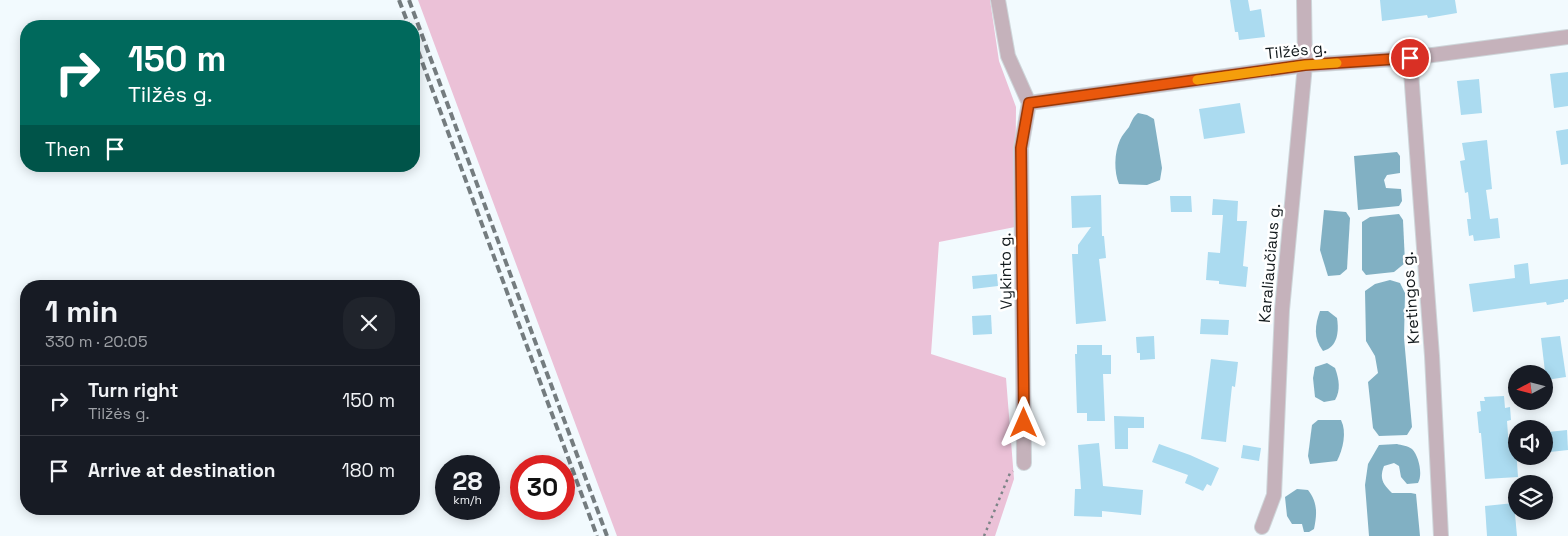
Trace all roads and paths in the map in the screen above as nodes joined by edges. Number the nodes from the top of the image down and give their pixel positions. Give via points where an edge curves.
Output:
1 (998, 0) edge
2 (1304, 0) edge
3 (1568, 37) edge
4 (1410, 58) junction
5 (1305, 65) junction
6 (1029, 103) junction
7 (1024, 462) joint
8 (1262, 527) dead end
9 (984, 536) edge
10 (1441, 536) edge

1 - 6 street via 1008,56
2 - 5 street, Karaliaučiaus g.
3 - 4 street, Tilžės g.
4 - 5 street, Tilžės g.
4 - 10 street, Kretingos g. via 1432,356
5 - 6 street, Tilžės g.
5 - 8 street, Karaliaučiaus g. via 1282,310 1274,495
6 - 7 street, Vykinto g. via 1021,148
7 - 9 path via 1010,473

